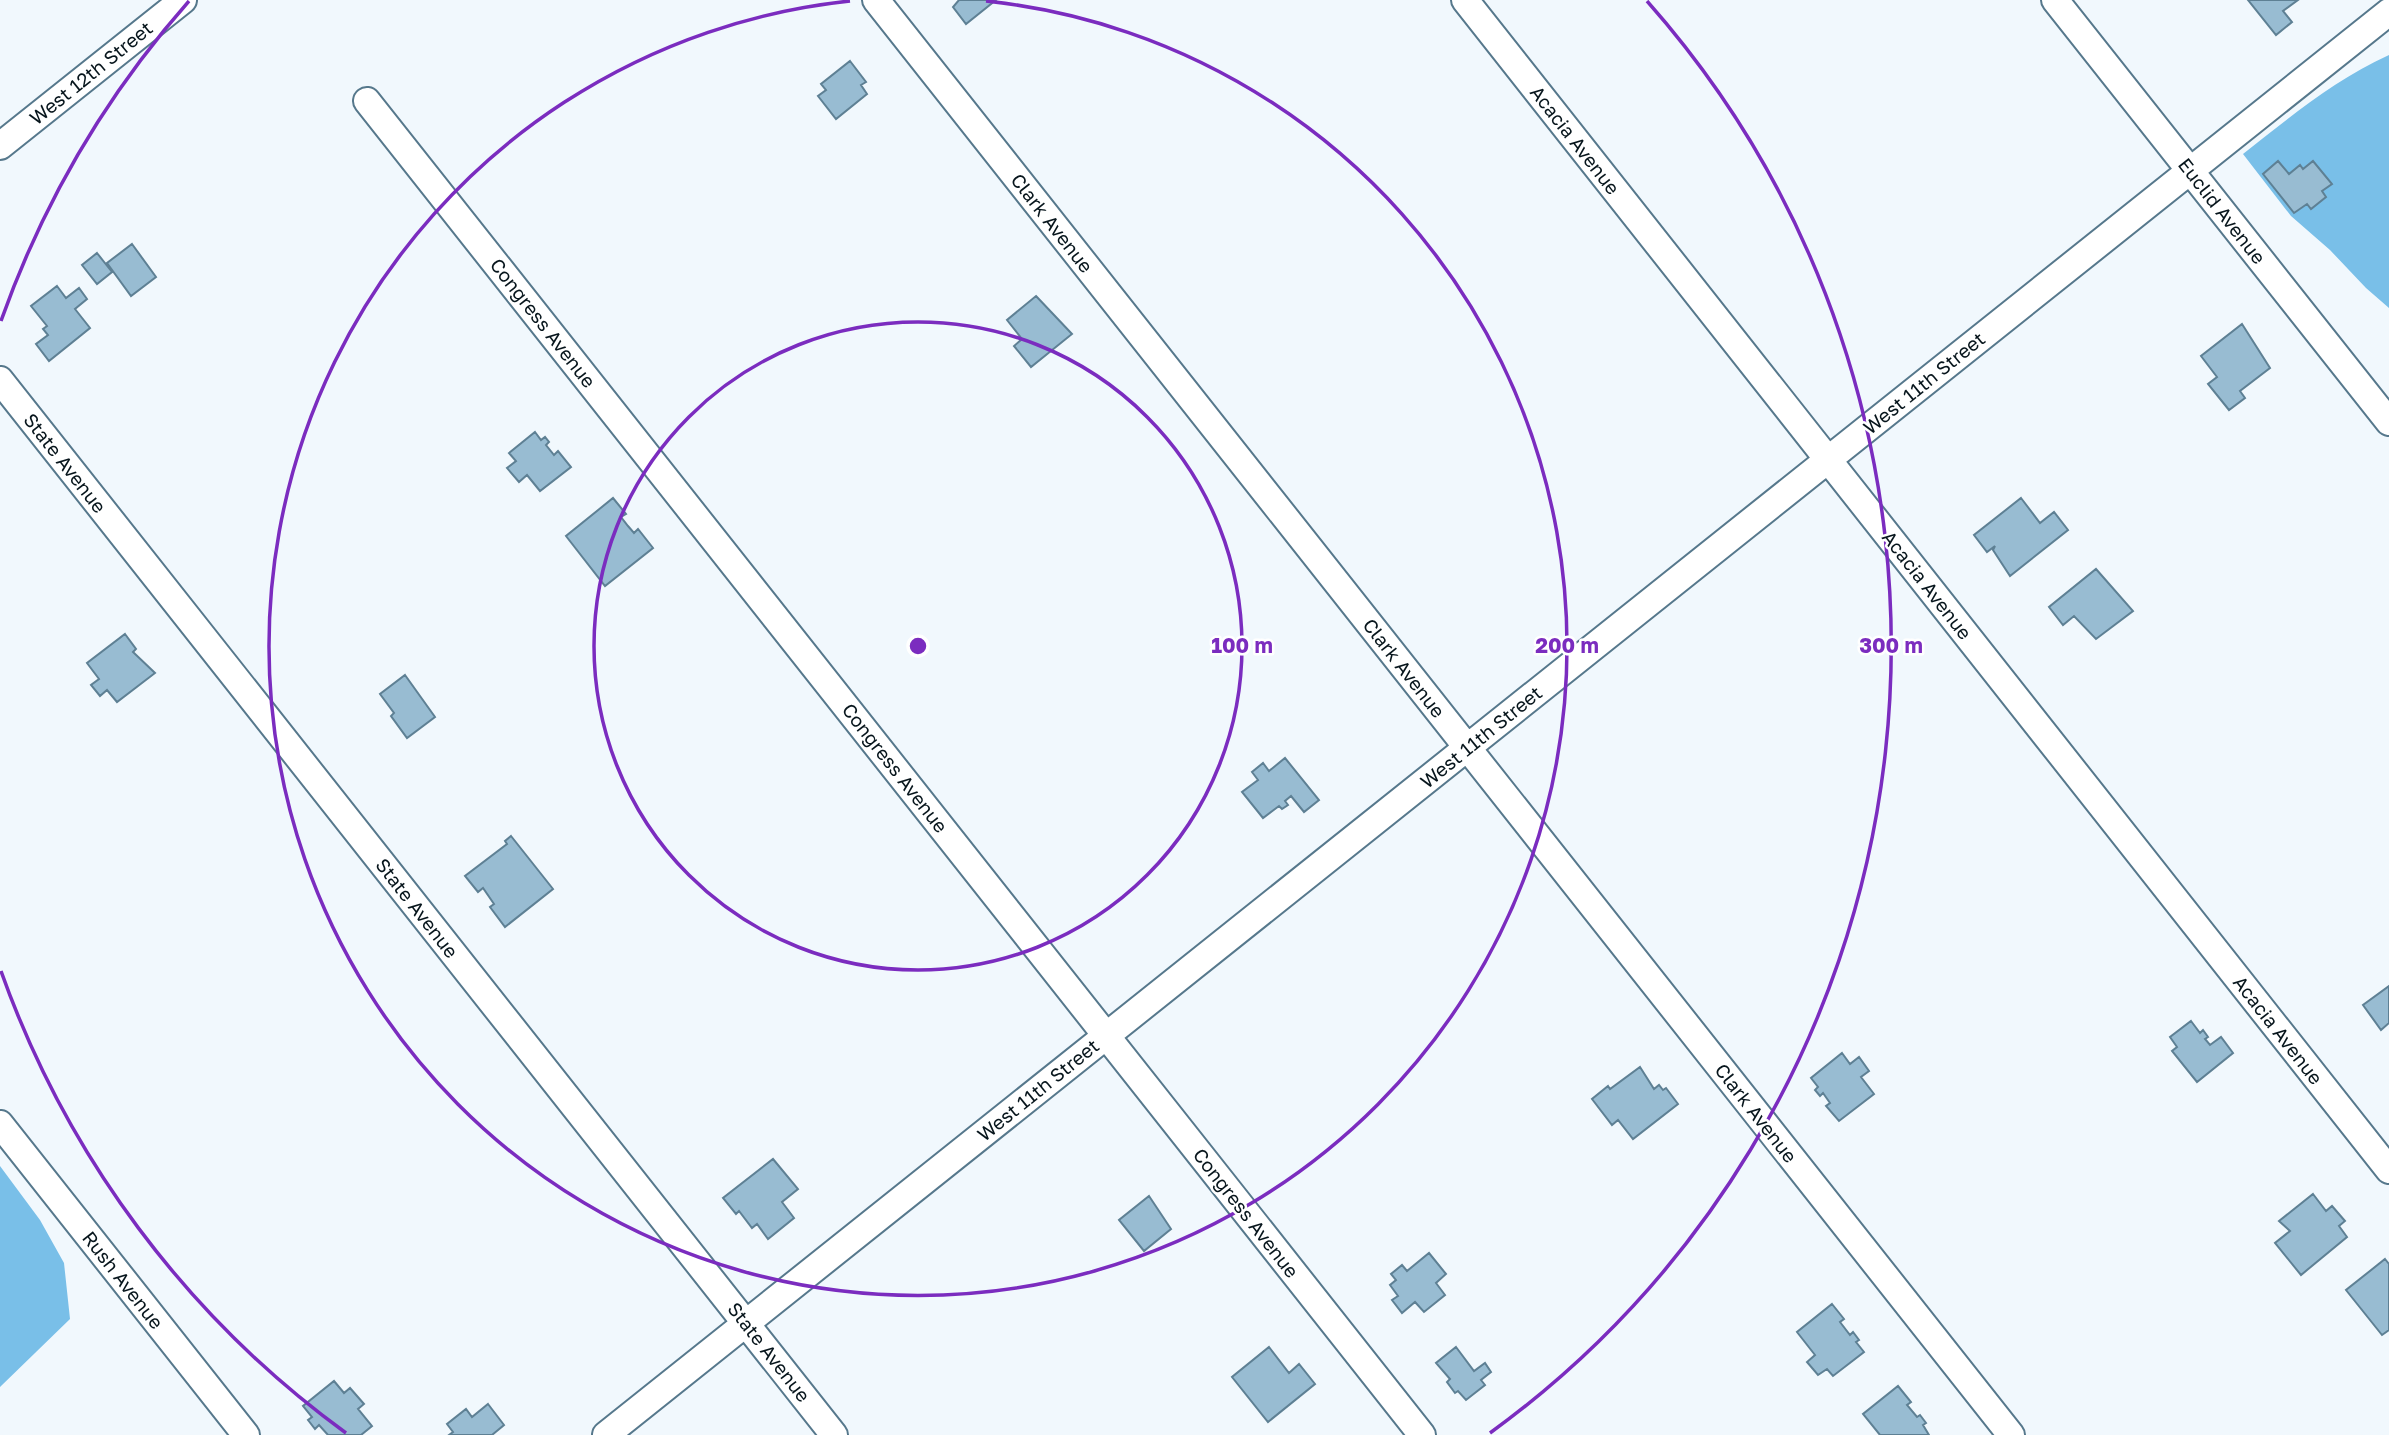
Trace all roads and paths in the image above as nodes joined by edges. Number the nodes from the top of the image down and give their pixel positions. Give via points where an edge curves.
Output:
1 (183, 0) edge
2 (876, 0) edge
3 (1465, 0) edge
4 (2055, 0) edge
5 (2389, 12) edge
6 (367, 101) dead end
7 (0, 146) edge
8 (2190, 171) junction
9 (0, 380) edge
10 (2389, 422) edge
11 (1828, 460) junction
12 (1467, 748) junction
13 (1107, 1036) junction
14 (0, 1124) edge
15 (2389, 1170) edge
16 (746, 1324) junction
17 (246, 1435) edge
18 (606, 1435) edge
19 (834, 1435) edge
20 (1422, 1435) edge
21 (2011, 1435) edge

1 - 7 street, West 12th Street
2 - 12 street, Clark Avenue
3 - 11 street, Acacia Avenue
4 - 8 street, Euclid Avenue
5 - 8 street, West 11th Street
6 - 13 street, Congress Avenue
8 - 10 street, Euclid Avenue
8 - 11 street, West 11th Street
9 - 16 street, State Avenue
11 - 12 street, West 11th Street
11 - 15 street, Acacia Avenue
12 - 13 street, West 11th Street
12 - 21 street, Clark Avenue
13 - 16 street, West 11th Street
13 - 20 street, Congress Avenue
14 - 17 street, Rush Avenue
16 - 18 street, West 11th Street
16 - 19 street, State Avenue

